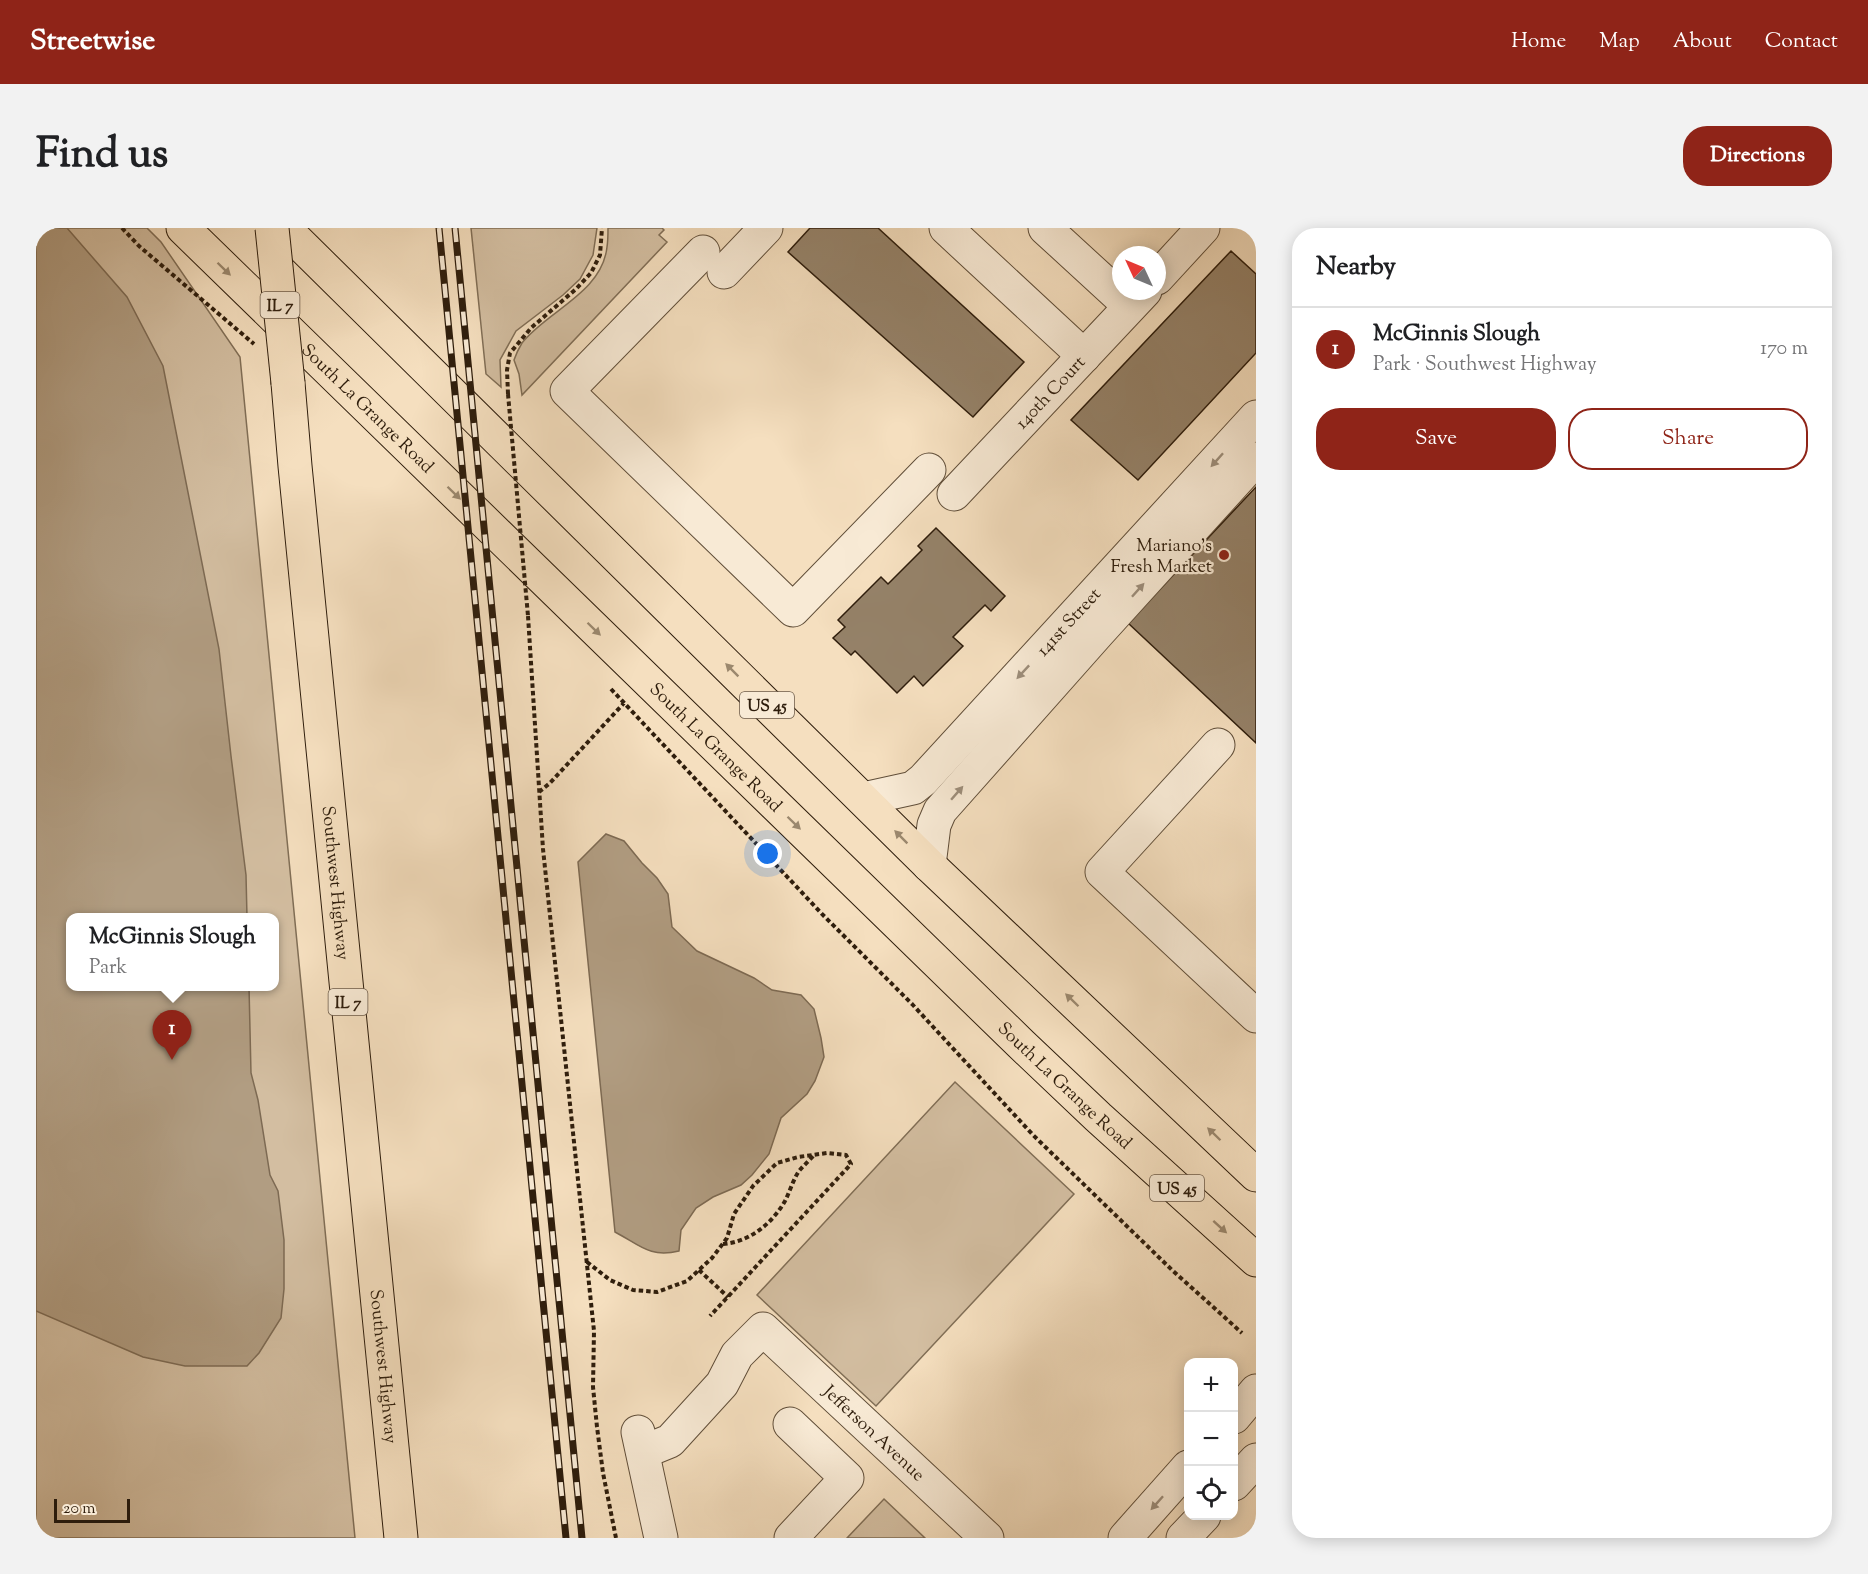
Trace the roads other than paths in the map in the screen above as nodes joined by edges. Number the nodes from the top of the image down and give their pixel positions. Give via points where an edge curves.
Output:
1 (183, 228) edge
2 (273, 228) edge
3 (284, 228) edge
4 (766, 228) edge
5 (946, 228) edge
6 (1045, 228) edge
7 (1203, 228) edge
8 (1166, 268) edge
9 (1112, 279) edge
10 (1137, 300) edge
11 (1084, 356) junction
12 (1256, 417) edge
13 (1256, 459) edge
14 (929, 470) dead end
15 (954, 494) dead end
16 (1218, 745) dead end
17 (863, 800) junction
18 (929, 865) junction
19 (1256, 1016) edge
20 (1256, 1175) edge
21 (1256, 1260) edge
22 (1256, 1391) edge
23 (1237, 1412) edge
24 (790, 1424) dead end
25 (1256, 1460) edge
26 (1184, 1472) edge
27 (1238, 1479) edge
28 (1199, 1520) edge
29 (401, 1538) edge
30 (661, 1538) edge
31 (791, 1538) edge
32 (987, 1538) edge
33 (1125, 1538) edge
34 (1183, 1538) edge

1 -> 21 main road, South La Grange Road / US 45 via 1021,1044
2 - 29 main road, Southwest Highway / IL 7, bridge
17 -> 3 main road, US 45
4 - 14 street via 714,262 567,391 793,610
5 - 11 street
6 - 9 street
7 - 8 street
10 - 11 street, 140th Court
11 - 15 street, 140th Court
12 -> 17 street, 141st Street via 923,780 913,788
18 -> 13 street, 141st Street via 934,825 940,811
16 - 19 street via 1102,872
18 -> 17 main road, US 45
20 -> 18 main road, US 45
22 - 23 street
24 - 31 street via 847,1478
25 - 27 street
26 -> 33 street
28 - 34 street
30 - 32 street, Jefferson Avenue via 640,1442 670,1441 722,1384 736,1355 762,1329

